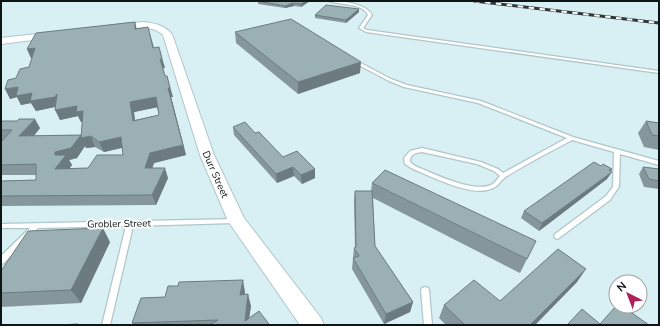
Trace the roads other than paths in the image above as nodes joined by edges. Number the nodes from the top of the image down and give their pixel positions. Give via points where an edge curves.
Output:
1 (330, 1) edge
2 (107, 29) edge
3 (62, 34) edge
4 (1, 41) edge
5 (348, 58) edge
6 (659, 72) edge
7 (571, 138) junction
8 (617, 151) junction
9 (659, 163) edge
10 (503, 176) junction
11 (237, 221) junction
12 (130, 223) junction
13 (37, 225) junction
14 (1, 226) edge
15 (557, 236) dead end
16 (1, 261) edge
17 (425, 290) dead end
18 (106, 325) edge
19 (313, 325) edge
20 (428, 325) edge

1 - 6 lane via 358,6 368,11 370,15 361,28 366,31
2 - 11 street, Durr Street via 138,26 159,28 167,34 207,155
3 - 4 street
5 - 7 lane via 406,86 479,102
7 - 8 lane
7 - 10 lane
8 - 9 lane
8 - 15 lane via 616,187 608,198
10 - 10 lane via 480,163 422,150 412,152 406,158 412,167 468,187 494,186
11 - 12 lane, Grobler Street
11 - 19 street, Durr Street
12 - 13 lane, Grobler Street
12 - 18 lane
13 - 14 lane, Grobler Street
13 - 16 lane
17 - 20 lane

